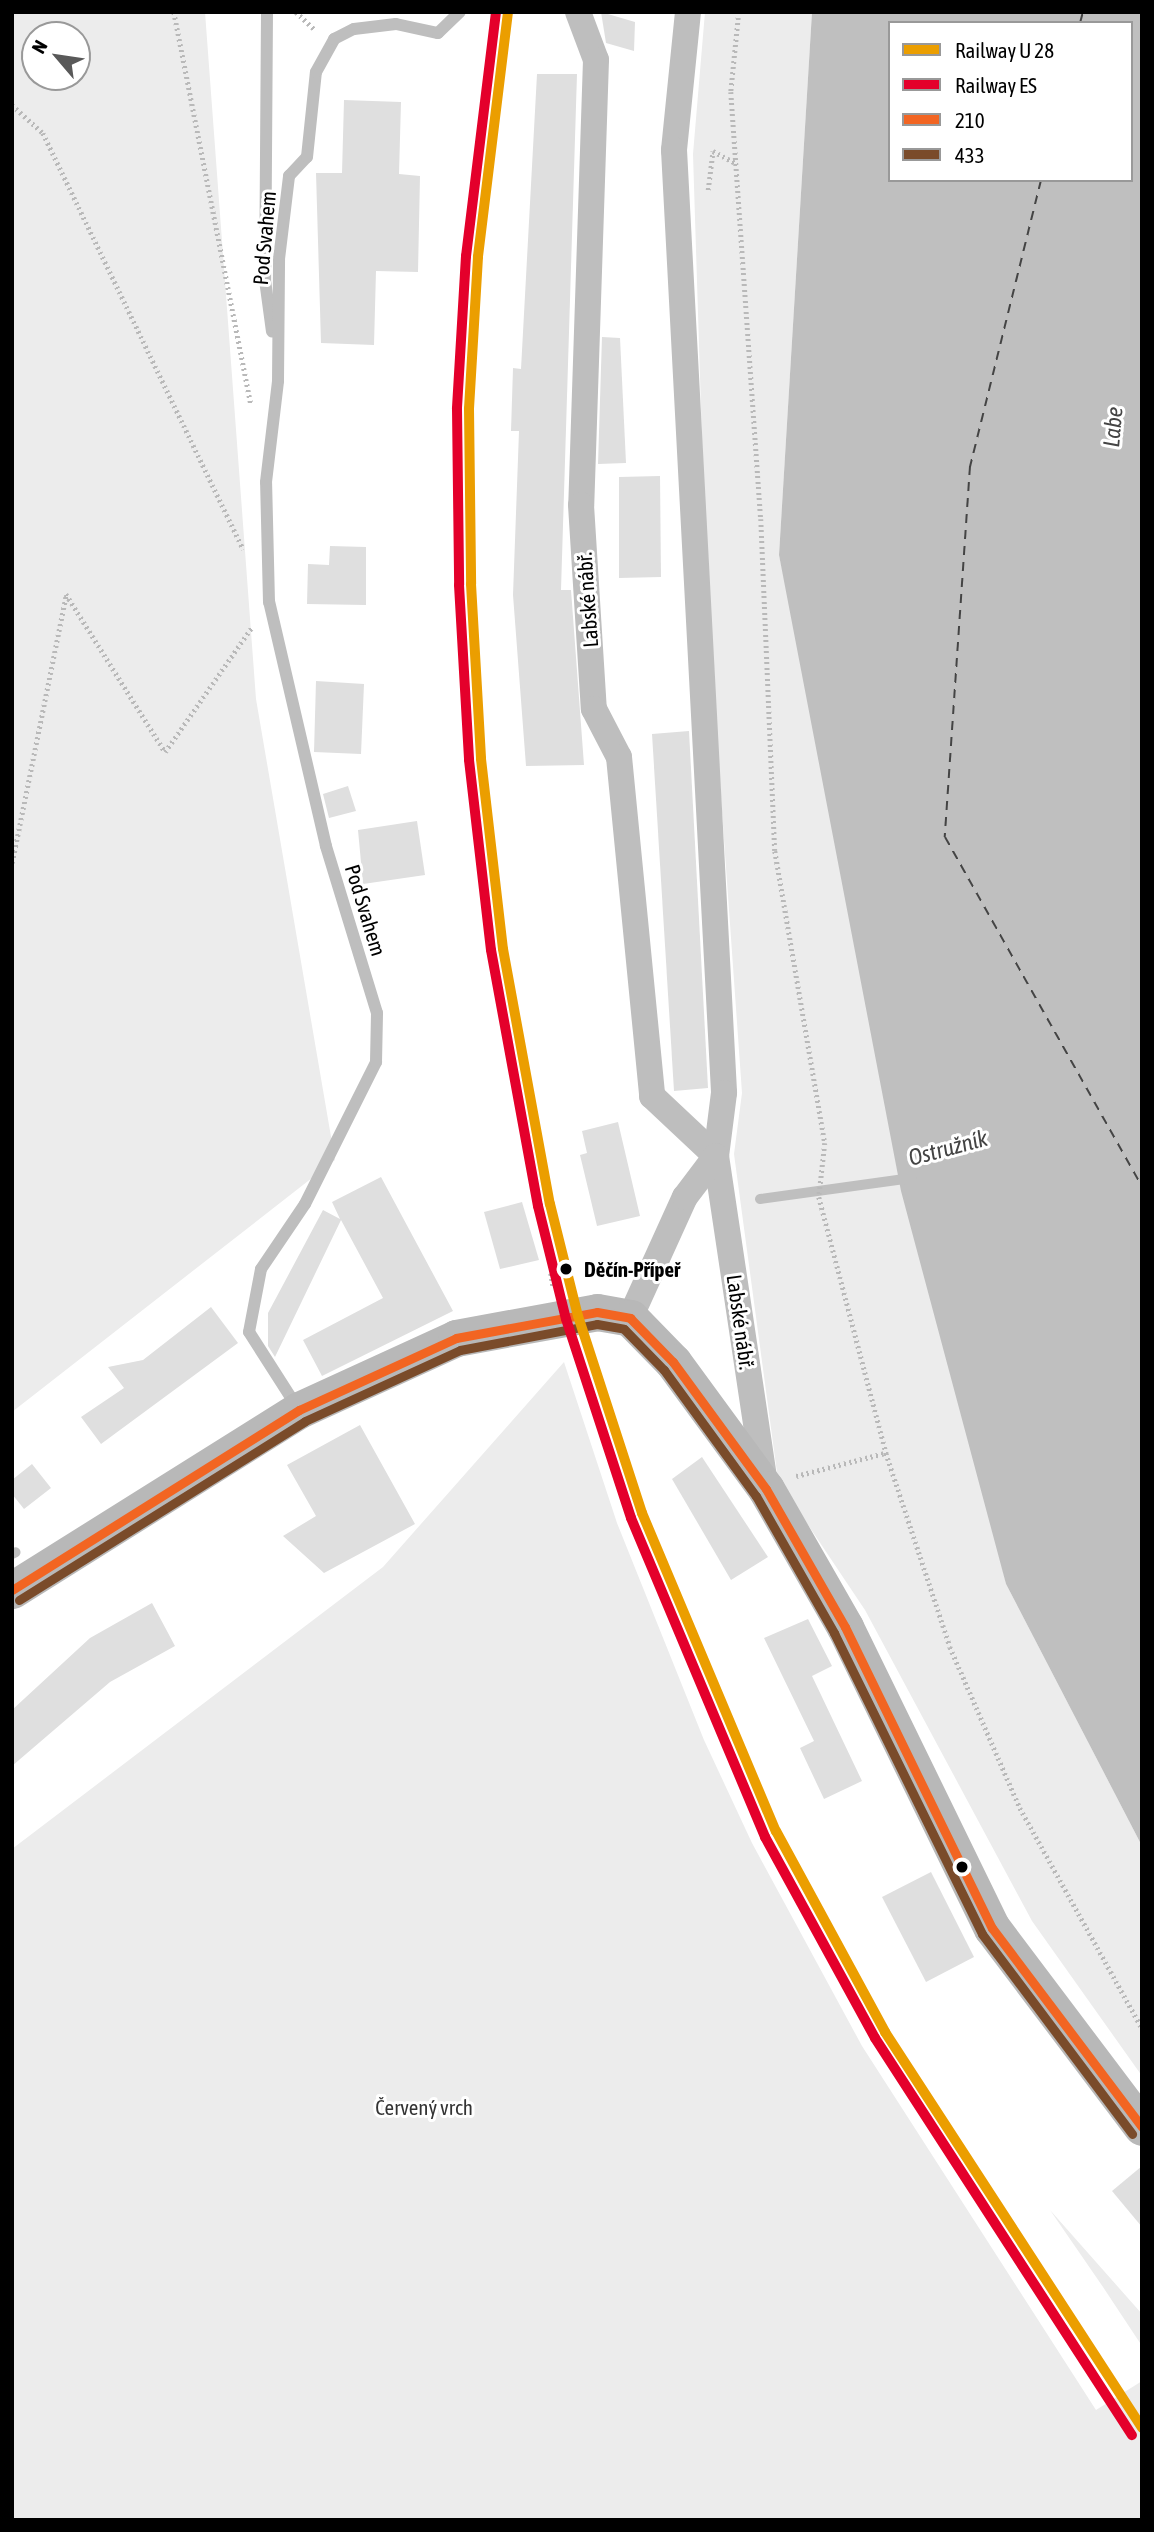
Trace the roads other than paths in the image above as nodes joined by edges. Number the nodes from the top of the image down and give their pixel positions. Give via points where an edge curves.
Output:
1 (267, 12) edge
2 (460, 12) edge
3 (578, 12) edge
4 (688, 12) edge
5 (278, 381) junction
6 (716, 1156) junction
7 (630, 1318) junction
8 (299, 1410) junction
9 (766, 1489) junction
10 (12, 1590) edge
11 (1142, 2127) edge

1 - 5 lane, Pod Svahem via 265,280
2 - 5 lane, Pod Svahem via 438,33 396,24 354,29 334,39 316,72 307,157 289,176 279,258
3 - 6 street, Labské nábř. via 596,60 581,505 594,709 619,757 652,1096
4 - 6 street, Labské nábř. via 674,150 724,1093
5 - 8 lane, Pod Svahem via 266,482 269,602 326,846 377,1013 371,1073 304,1204 261,1269 249,1332
6 - 7 street, Labské nábř. via 685,1197
6 - 9 street, Labské nábř.
7 - 8 street via 597,1312 456,1338
7 - 9 street, Labské nábř. via 673,1362
8 - 10 street
9 - 11 street, Labské nábř. via 845,1627 992,1928

